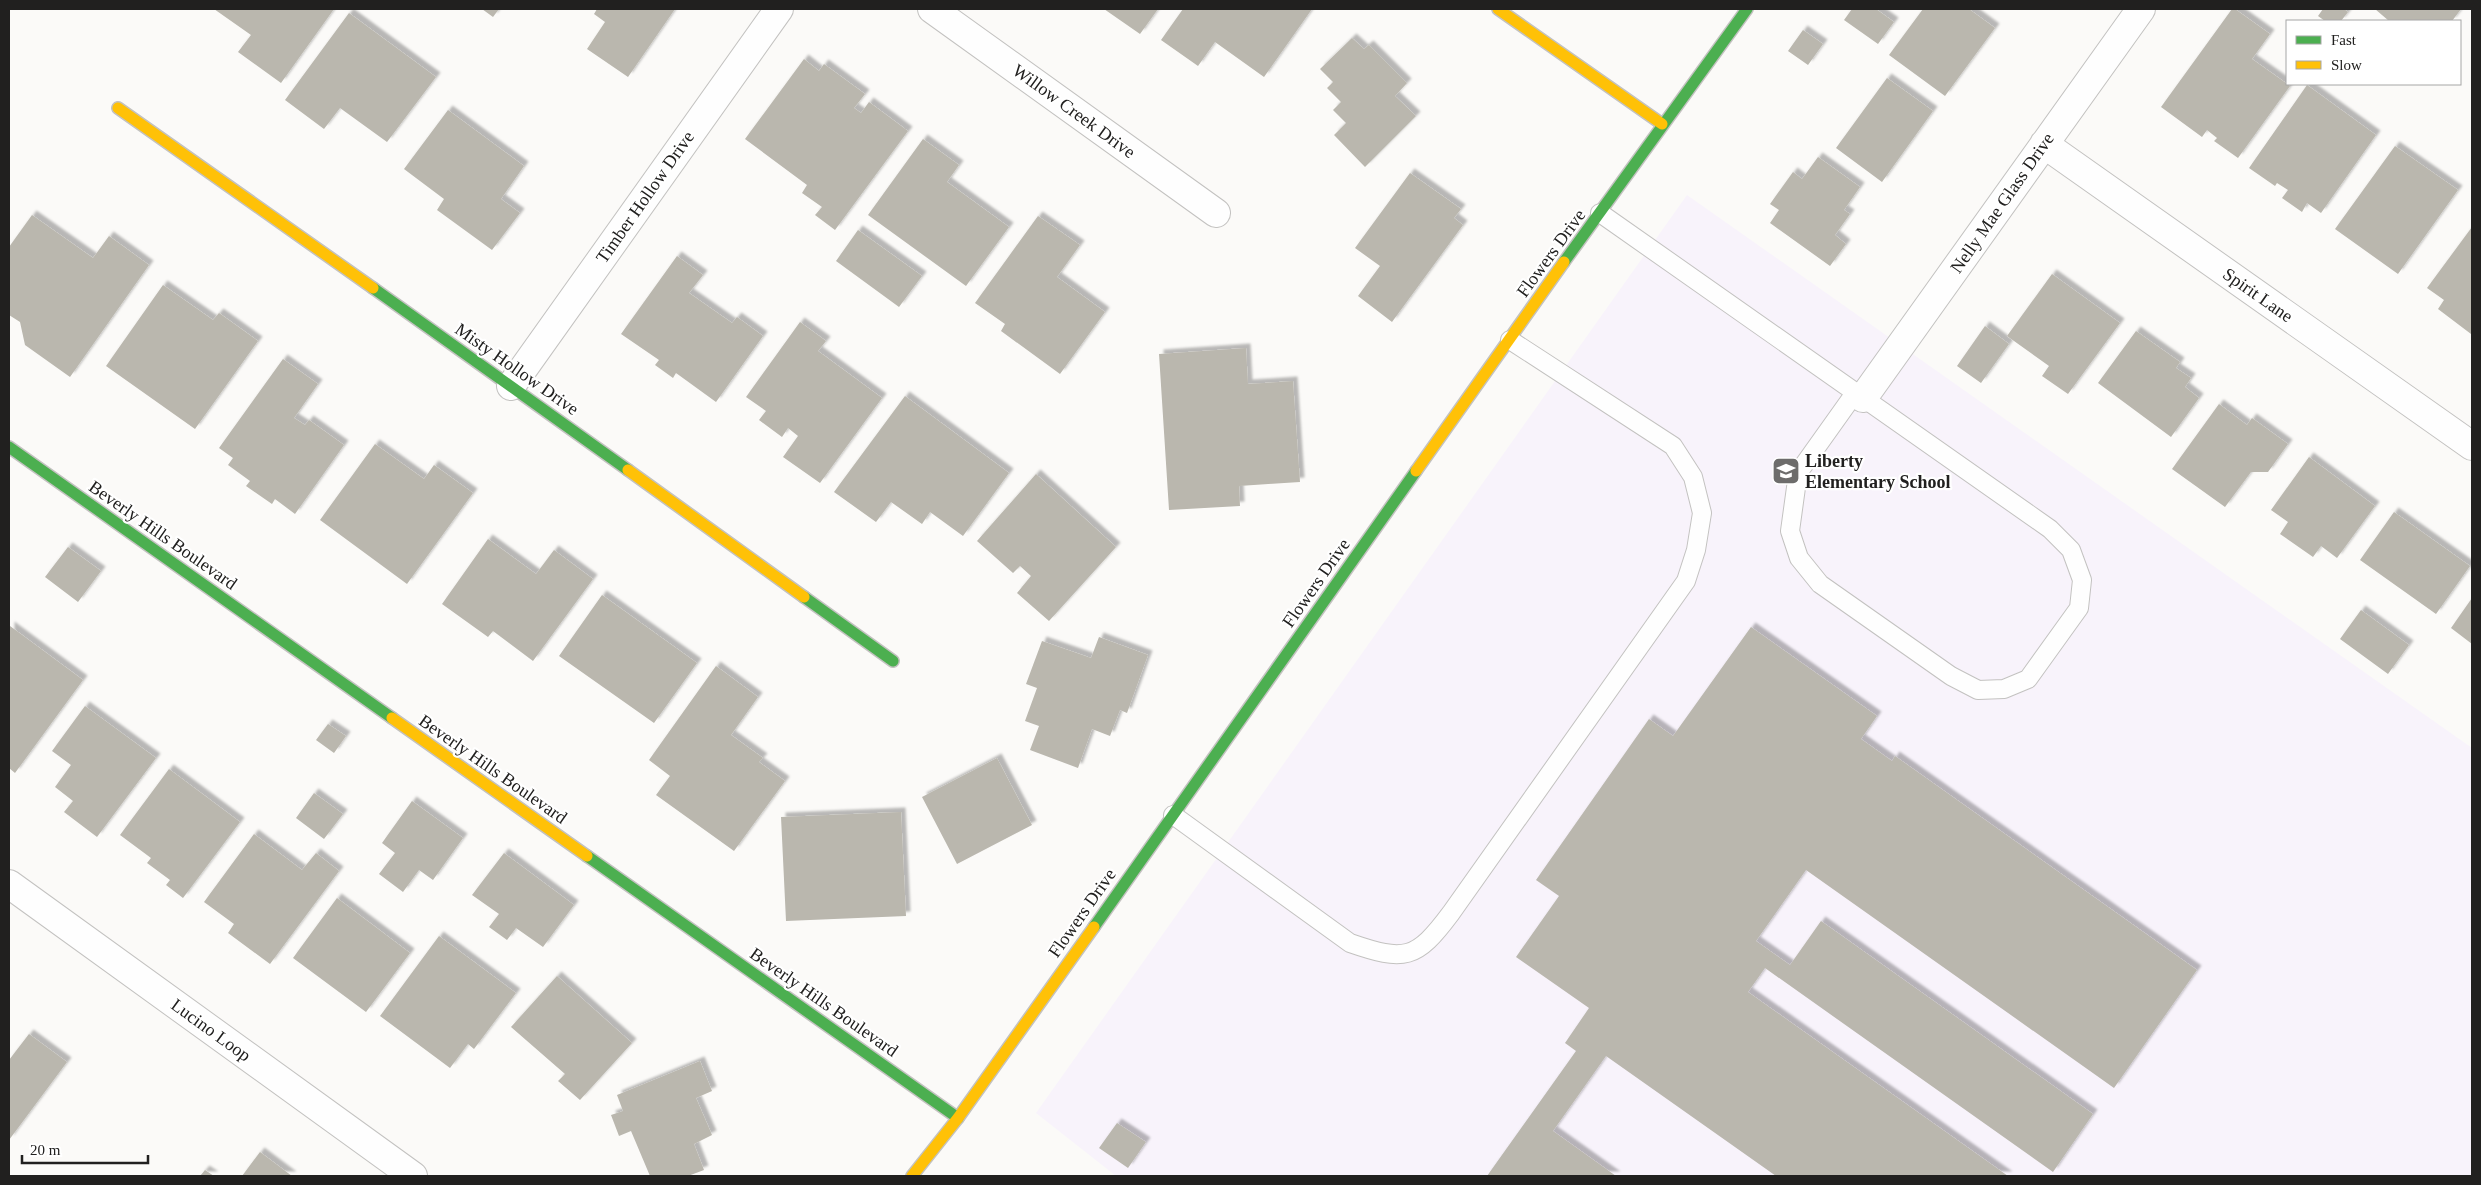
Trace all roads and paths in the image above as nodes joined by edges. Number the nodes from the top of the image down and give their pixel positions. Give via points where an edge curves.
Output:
1 (779, 9) edge
2 (932, 9) edge
3 (1498, 9) edge
4 (1747, 9) edge
5 (2141, 9) edge
6 (118, 108) dead end
7 (1662, 124) junction
8 (2044, 144) junction
9 (1216, 213) dead end
10 (1600, 214) junction
11 (1510, 340) junction
12 (512, 386) junction
13 (1859, 395) junction
14 (2472, 446) edge
15 (9, 447) edge
16 (893, 661) dead end
17 (1172, 815) junction
18 (9, 884) edge
19 (958, 1118) junction
20 (413, 1176) edge
21 (912, 1176) edge

1 - 12 street, Timber Hollow Drive
2 - 9 street, Willow Creek Drive
3 - 7 street
4 - 7 street, Flowers Drive
5 - 8 street, Nelly Mae Glass Drive
6 - 12 street, Misty Hollow Drive
7 - 10 street, Flowers Drive
8 - 13 street, Nelly Mae Glass Drive
8 - 14 street, Spirit Lane
10 - 11 street, Flowers Drive
10 - 13 lane
11 - 17 street, Flowers Drive
11 - 17 lane via 1673,446 1694,477 1702,513 1696,550 1686,581 1474,880 1432,938 1409,955 1382,954 1350,943
12 - 16 street, Misty Hollow Drive
13 - 13 lane via 1798,473 1790,531 1799,558 1820,584 1951,676 1978,690 2004,689 2028,679 2079,608 2082,580 2071,550 2050,529
15 - 19 street, Beverly Hills Boulevard
17 - 19 street, Flowers Drive
18 - 20 street, Lucino Loop
19 - 21 street, Flowers Drive

